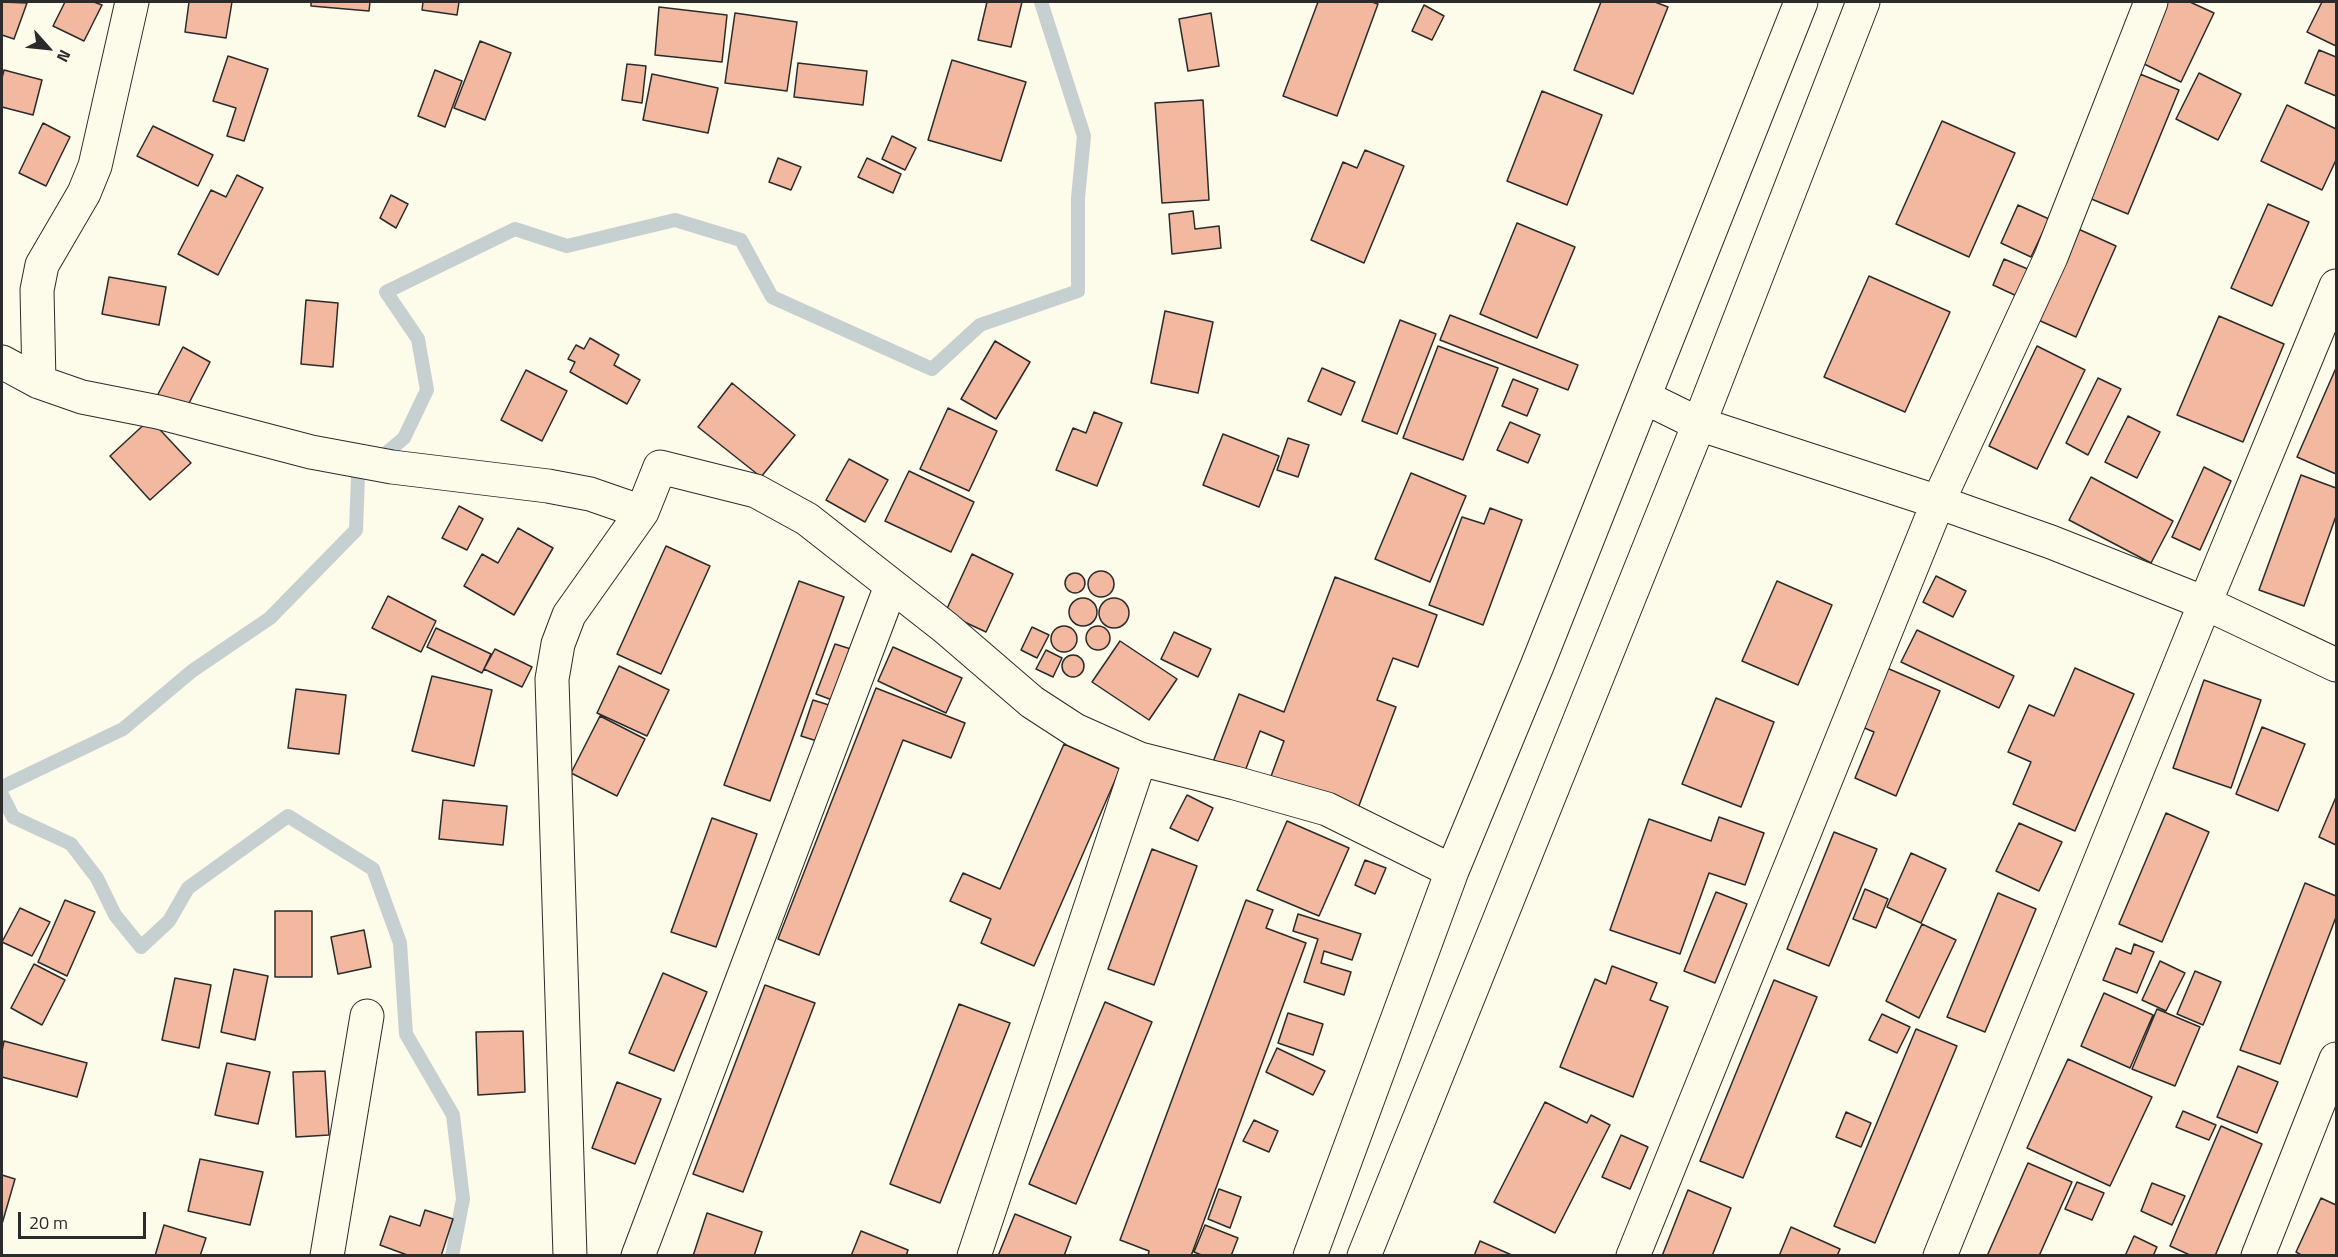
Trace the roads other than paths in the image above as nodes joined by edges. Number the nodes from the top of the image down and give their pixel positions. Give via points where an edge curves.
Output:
1 (132, 2) edge
2 (1802, 2) edge
3 (1863, 2) edge
4 (2151, 2) edge
5 (2337, 286) edge
6 (2, 362) edge
7 (39, 382) junction
8 (1644, 397) junction
9 (1700, 424) junction
10 (1938, 502) junction
11 (642, 512) junction
12 (891, 586) junction
13 (2205, 603) junction
14 (2337, 665) edge
15 (1140, 759) junction
16 (1452, 871) junction
17 (367, 1016) dead end
18 (2337, 1059) edge
19 (327, 1256) edge
20 (570, 1256) edge
21 (638, 1256) edge
22 (974, 1256) edge
23 (1310, 1256) edge
24 (1364, 1256) edge
25 (1634, 1256) edge
26 (1940, 1256) edge
27 (2258, 1256) edge

1 - 7 street via 95,166 84,193 42,265 37,290
2 - 8 street
3 - 9 street
4 - 10 street via 2051,257
5 - 13 street
6 - 7 street
7 - 11 street via 82,398 158,412 310,452 548,486 590,494
8 - 9 street
8 - 16 street
9 - 10 street
9 - 24 street
10 - 13 street
10 - 25 street
11 - 12 street via 660,467 756,491 807,519
11 - 20 street via 569,615 558,644 552,679
12 - 15 street via 1032,702 1075,730
12 - 21 street
13 - 14 street
13 - 26 street
15 - 16 street via 1327,809
15 - 22 street
16 - 23 street
17 - 19 street
18 - 27 street

